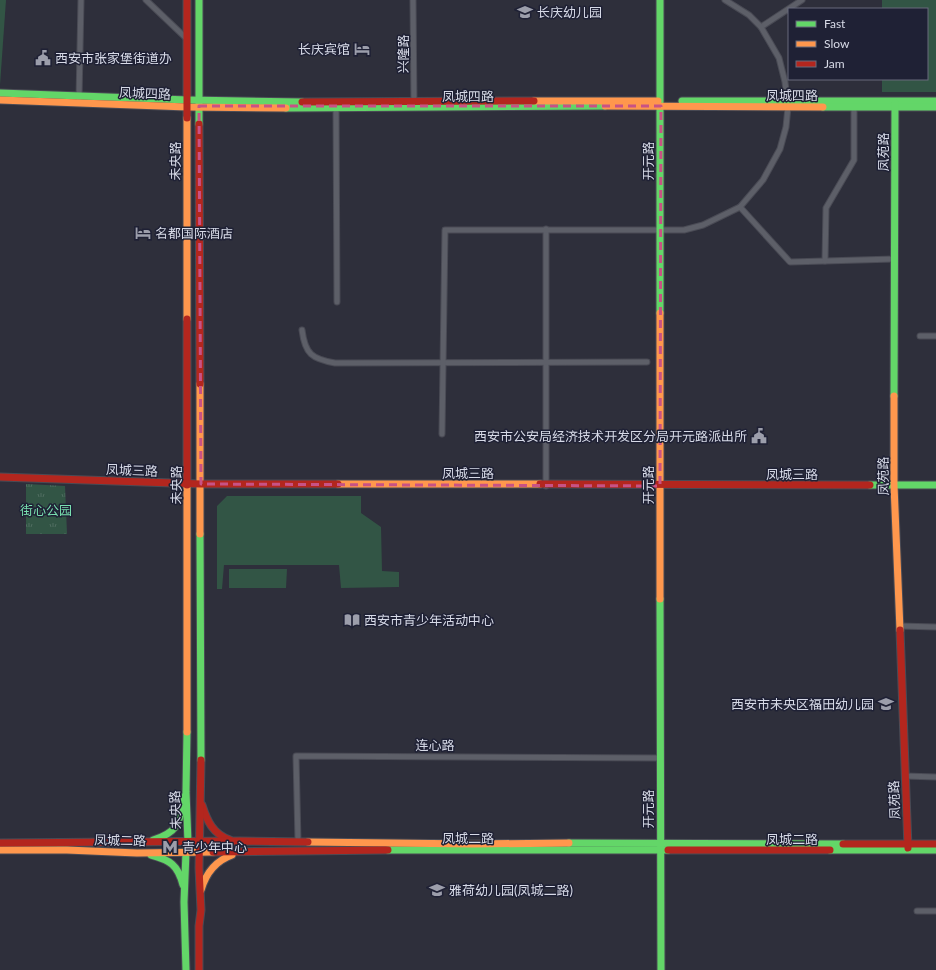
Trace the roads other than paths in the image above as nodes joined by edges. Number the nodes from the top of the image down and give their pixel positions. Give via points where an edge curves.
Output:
1 (82, 0) edge
2 (146, 0) edge
3 (187, 0) edge
4 (199, 0) edge
5 (414, 0) edge
6 (660, 0) edge
7 (725, 0) edge
8 (802, 0) edge
9 (790, 8) edge
10 (788, 9) edge
11 (761, 27) junction
12 (187, 39) junction
13 (0, 93) edge
14 (79, 99) junction
15 (0, 100) edge
16 (936, 101) edge
17 (188, 103) junction
18 (199, 103) junction
19 (660, 103) junction
20 (788, 104) junction
21 (895, 104) junction
22 (336, 105) junction
23 (414, 105) junction
24 (854, 107) junction
25 (936, 107) edge
26 (740, 207) junction
27 (546, 229) junction
28 (660, 230) junction
29 (894, 259) junction
30 (825, 261) junction
31 (336, 302) dead end
32 (302, 330) dead end
33 (920, 336) dead end
34 (936, 336) edge
35 (647, 362) dead end
36 (444, 363) junction
37 (547, 363) junction
38 (442, 434) dead end
39 (0, 477) edge
40 (188, 484) junction
41 (201, 484) junction
42 (936, 485) edge
43 (546, 486) junction
44 (660, 486) junction
45 (894, 486) junction
46 (900, 626) junction
47 (936, 627) edge
48 (660, 758) junction
49 (905, 776) junction
50 (936, 776) edge
51 (186, 792) junction
52 (201, 798) junction
53 (240, 841) junction
54 (298, 841) junction
55 (188, 842) junction
56 (200, 842) junction
57 (0, 843) edge
58 (135, 843) junction
59 (936, 844) edge
60 (661, 847) junction
61 (908, 848) junction
62 (0, 850) edge
63 (936, 850) edge
64 (186, 852) junction
65 (200, 852) junction
66 (251, 852) junction
67 (137, 853) junction
68 (201, 894) junction
69 (184, 902) junction
70 (917, 911) dead end
71 (936, 911) edge
72 (186, 970) edge
73 (199, 970) edge
74 (661, 970) edge

1 - 14 street
2 - 12 street
3 - 12 main road, 未央路
4 - 18 main road, 未央路
5 - 23 street, 兴隆路
6 - 19 main road, 开元路
7 - 11 street via 749,15
8 - 9 street
10 - 11 street
11 - 20 street via 779,58
12 - 17 main road, 未央路
13 - 14 main road, 凤城四路
14 - 15 main road, 凤城四路
14 - 17 main road, 凤城四路
16 - 21 main road, 凤城四路
17 - 18 main road, 凤城四路
17 - 40 main road, 未央路
18 - 22 main road, 凤城四路
18 - 41 main road, 未央路
19 - 20 main road, 凤城四路
19 - 23 main road, 凤城四路
19 - 28 main road, 开元路
20 - 21 main road, 凤城四路
20 - 24 main road, 凤城四路
20 - 26 street via 786,127 780,149 763,180
21 - 24 main road, 凤城四路
21 - 25 main road, 凤城四路
21 - 29 main road, 凤苑路
22 - 23 main road, 凤城四路
22 - 31 street
24 - 30 street via 854,160 826,208
26 - 28 street via 703,225 684,230
26 - 30 street via 790,262
27 - 28 street
27 - 36 street via 445,230
27 - 37 street
28 - 44 main road, 开元路
29 - 30 street
29 - 45 main road, 凤苑路
32 - 36 street via 308,352 320,360 335,363
33 - 34 street
35 - 37 street
36 - 37 street
36 - 38 street
37 - 43 street
39 - 40 main road, 凤城三路
40 - 41 main road, 凤城三路
40 - 51 main road, 未央路
41 - 43 main road, 凤城三路
41 - 52 main road, 未央路
42 - 45 main road, 凤城三路
43 - 44 main road, 凤城三路
44 - 45 main road, 凤城三路
44 - 48 main road, 开元路
45 - 46 main road, 凤苑路
46 - 47 street
46 - 49 main road, 凤苑路
48 - 54 street, 连心路 via 296,756
48 - 60 main road, 开元路
49 - 50 street
49 - 61 main road, 凤苑路
51 - 55 main road, 未央路
51 - 58 main road via 176,828 165,836
52 - 53 main road via 210,827 223,838
52 - 56 main road, 未央路
53 - 54 main road, 凤城二路
53 - 56 main road, 凤城二路
54 - 60 main road, 凤城二路
55 - 56 main road, 凤城二路
55 - 58 main road, 凤城二路
55 - 64 main road, 未央路
56 - 65 main road, 未央路
57 - 58 main road, 凤城二路
59 - 61 main road, 凤城二路
60 - 61 main road, 凤城二路
60 - 66 main road, 凤城二路
60 - 74 main road, 开元路
61 - 63 main road, 凤城二路
62 - 67 main road, 凤城二路
64 - 65 main road, 凤城二路
64 - 67 main road, 凤城二路
64 - 69 main road, 未央路
65 - 66 main road, 凤城二路
65 - 68 main road, 未央路
66 - 68 main road via 225,857 215,863 206,876
67 - 69 main road via 160,857 174,865 180,873
68 - 73 main road, 未央路
69 - 72 main road, 未央路
70 - 71 street

